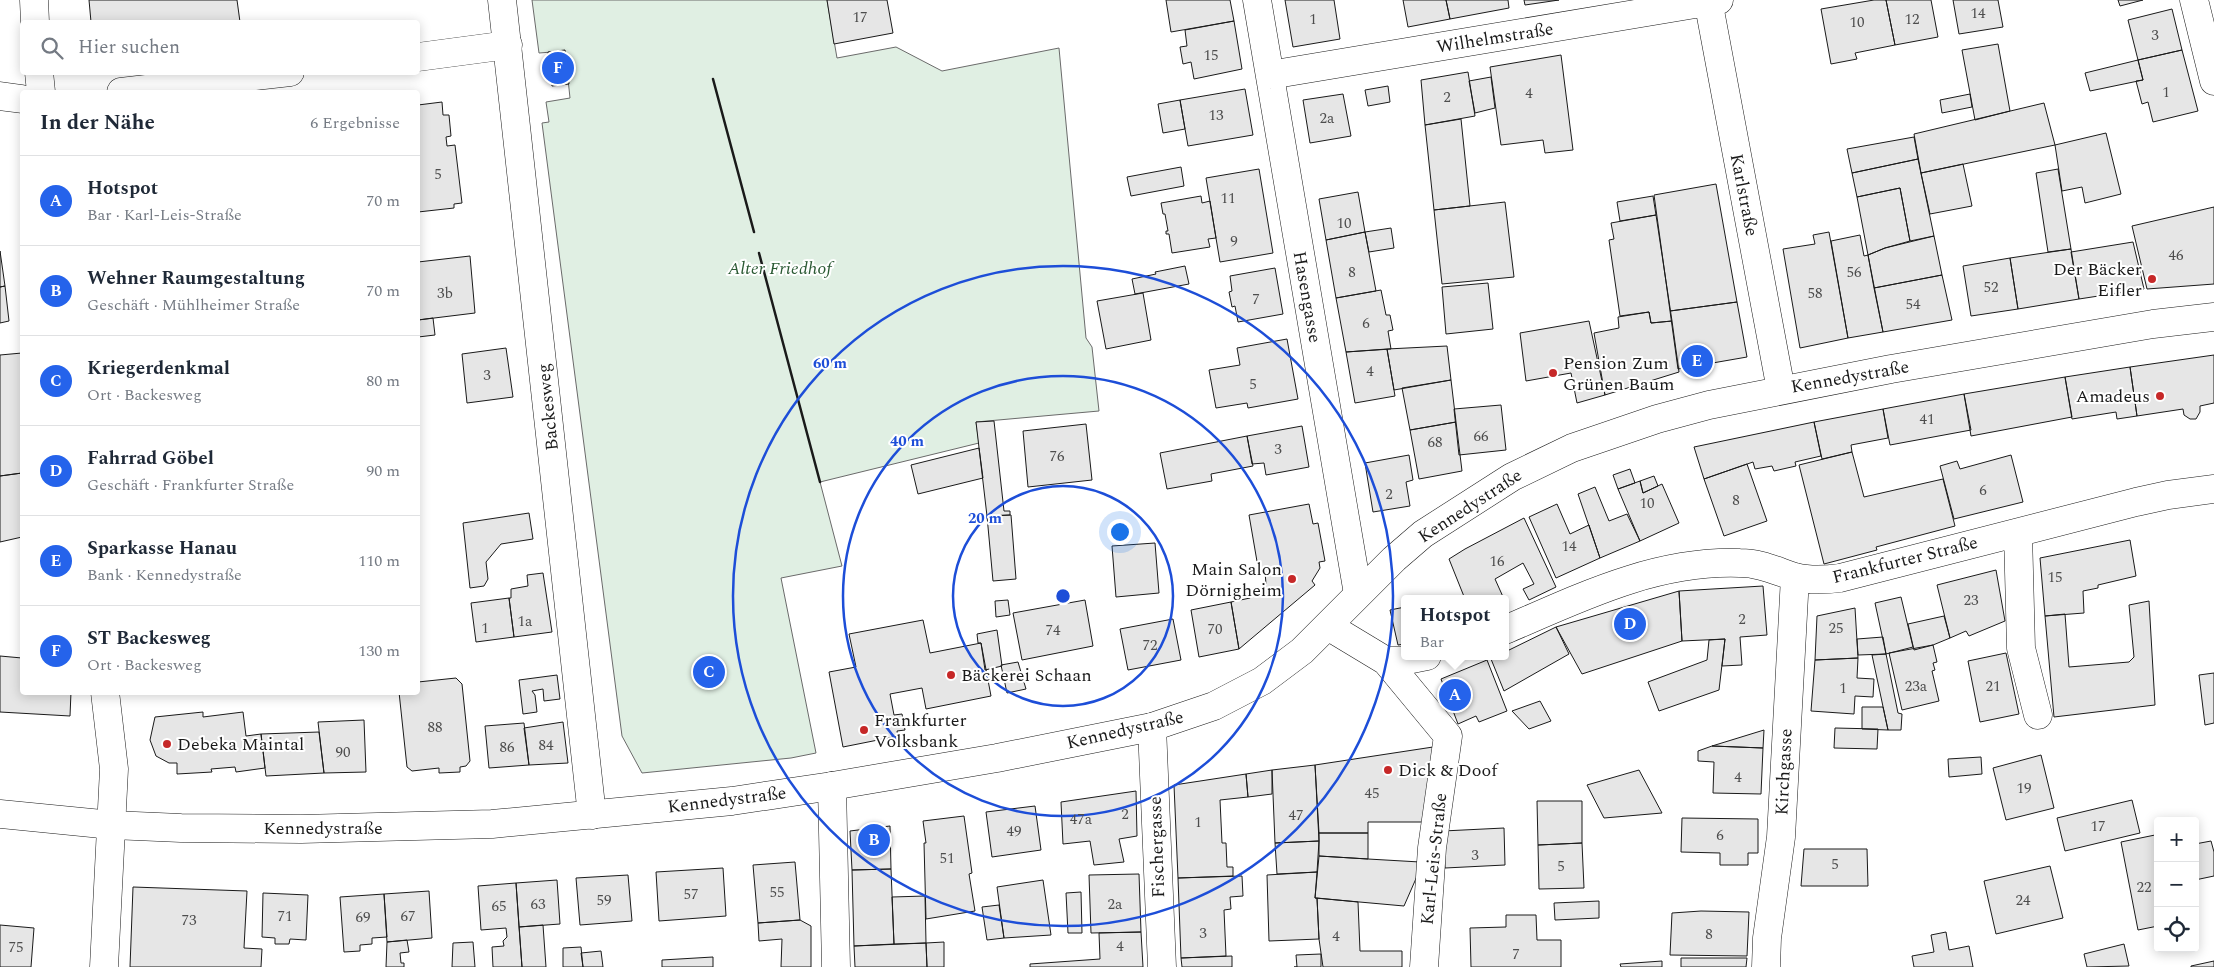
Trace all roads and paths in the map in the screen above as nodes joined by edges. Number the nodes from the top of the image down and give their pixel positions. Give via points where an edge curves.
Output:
1 (34, 0) edge
2 (502, 0) edge
3 (1257, 0) edge
4 (2194, 0) edge
5 (1712, 1) edge
6 (35, 20) edge
7 (508, 45) junction
8 (420, 57) edge
9 (39, 75) edge
10 (265, 75) edge
11 (1270, 75) junction
12 (2214, 81) edge
13 (41, 90) edge
14 (138, 90) edge
15 (0, 96) edge
16 (20, 99) edge
17 (2214, 317) edge
18 (1781, 390) junction
19 (2214, 489) edge
20 (2018, 533) junction
21 (1795, 577) junction
22 (1358, 594) junction
23 (1328, 626) junction
24 (1509, 628) edge
25 (1407, 660) edge
26 (1386, 661) junction
27 (105, 695) edge
28 (2038, 715) dead end
29 (1152, 727) junction
30 (832, 786) junction
31 (0, 814) edge
32 (592, 815) junction
33 (112, 825) junction
34 (104, 967) edge
35 (836, 967) edge
36 (1162, 967) edge
37 (1424, 967) edge
38 (1766, 967) edge

1 - 6 street
2 - 7 street, Backesweg
3 - 11 street, Hasengasse
4 - 12 street
5 - 11 street, Wilhelmstraße
5 - 18 street, Karlstraße
7 - 8 street
7 - 32 street, Backesweg
9 - 13 street
10 - 14 street
11 - 22 street, Hasengasse
15 - 16 street
17 - 18 street, Kennedystraße via 2143,326
18 - 22 street, Kennedystraße via 1656,419 1540,462 1476,498 1423,534
19 - 20 street, Frankfurter Straße via 2168,495
20 - 21 street, Frankfurter Straße via 1840,578 1816,580
20 - 28 street via 2021,648
21 - 24 street, Frankfurter Straße via 1762,565 1741,563 1677,567 1637,576
21 - 38 street, Kirchgasse via 1781,836
22 - 23 street, Kennedystraße
23 - 26 street, Karl-Leis-Straße
23 - 29 street, Kennedystraße via 1294,658 1238,695
25 - 26 street
26 - 37 street, Karl-Leis-Straße via 1448,736 1432,848
27 - 33 street via 114,769
29 - 30 street, Kennedystraße
29 - 36 street, Fischergasse
30 - 32 street, Kennedystraße via 732,801
30 - 35 street
31 - 33 street, Kennedystraße
32 - 33 street, Kennedystraße via 396,828
33 - 34 street

